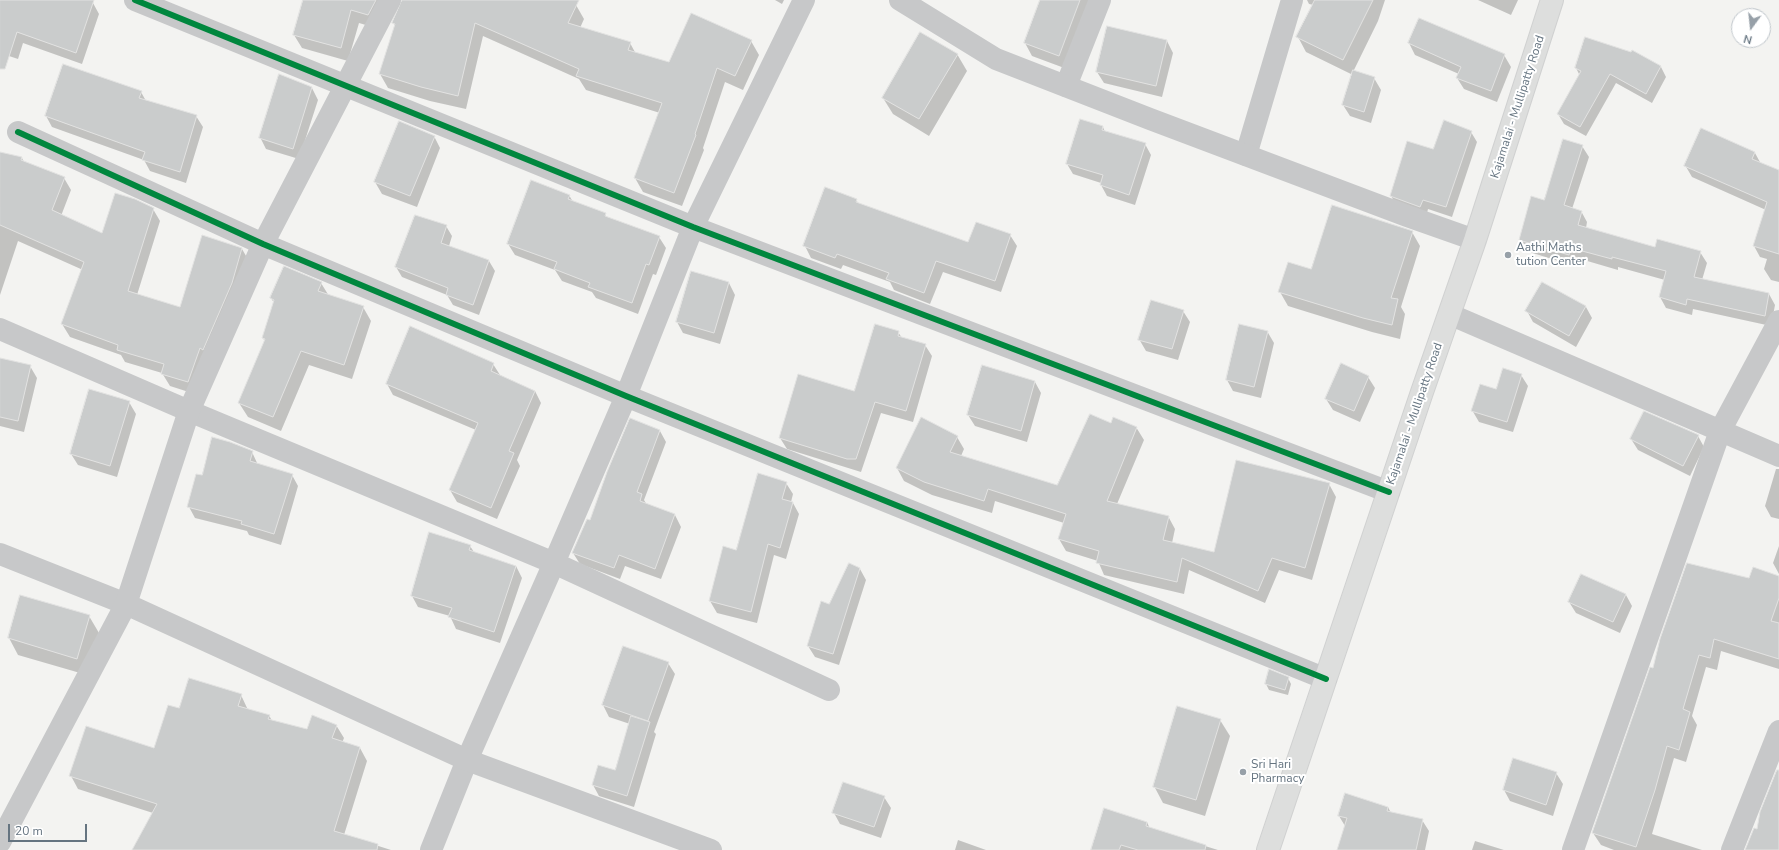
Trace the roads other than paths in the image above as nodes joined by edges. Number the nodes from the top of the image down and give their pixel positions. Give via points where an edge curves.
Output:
1 (135, 0) edge
2 (390, 0) edge
3 (804, 0) edge
4 (900, 0) edge
5 (1100, 0) edge
6 (1292, 0) edge
7 (1552, 0) edge
8 (345, 86) junction
9 (1066, 86) junction
10 (18, 132) dead end
11 (1246, 156) junction
12 (693, 227) junction
13 (1475, 240) junction
14 (262, 244) junction
15 (1449, 314) junction
16 (1779, 321) edge
17 (0, 329) edge
18 (626, 396) junction
19 (189, 412) junction
20 (1720, 430) junction
21 (1779, 456) edge
22 (1389, 492) junction
23 (0, 554) edge
24 (554, 563) junction
25 (126, 604) junction
26 (1326, 679) junction
27 (829, 690) dead end
28 (1779, 731) edge
29 (468, 760) junction
30 (0, 842) edge
31 (431, 850) edge
32 (711, 850) edge
33 (1268, 850) edge
34 (1573, 850) edge
35 (1732, 850) edge

1 - 8 street
2 - 8 street
3 - 12 street
4 - 9 street via 996,59
5 - 9 street
6 - 11 street
7 - 13 main road, Kajamalai - Mullipatty Road
8 - 12 street
8 - 14 street
9 - 11 street
10 - 14 street
11 - 13 street
12 - 18 street
12 - 22 street
13 - 15 main road, Kajamalai - Mullipatty Road
14 - 18 street
14 - 19 street
15 - 20 street
15 - 22 main road, Kajamalai - Mullipatty Road
16 - 20 street
17 - 19 street
18 - 24 street
18 - 26 street
19 - 24 street
19 - 25 street
20 - 21 street
20 - 34 street
22 - 26 main road, Kajamalai - Mullipatty Road
23 - 25 street
24 - 27 street
24 - 29 street
25 - 29 street
25 - 30 street
26 - 33 main road, Kajamalai - Mullipatty Road
28 - 35 street
29 - 31 street
29 - 32 street

